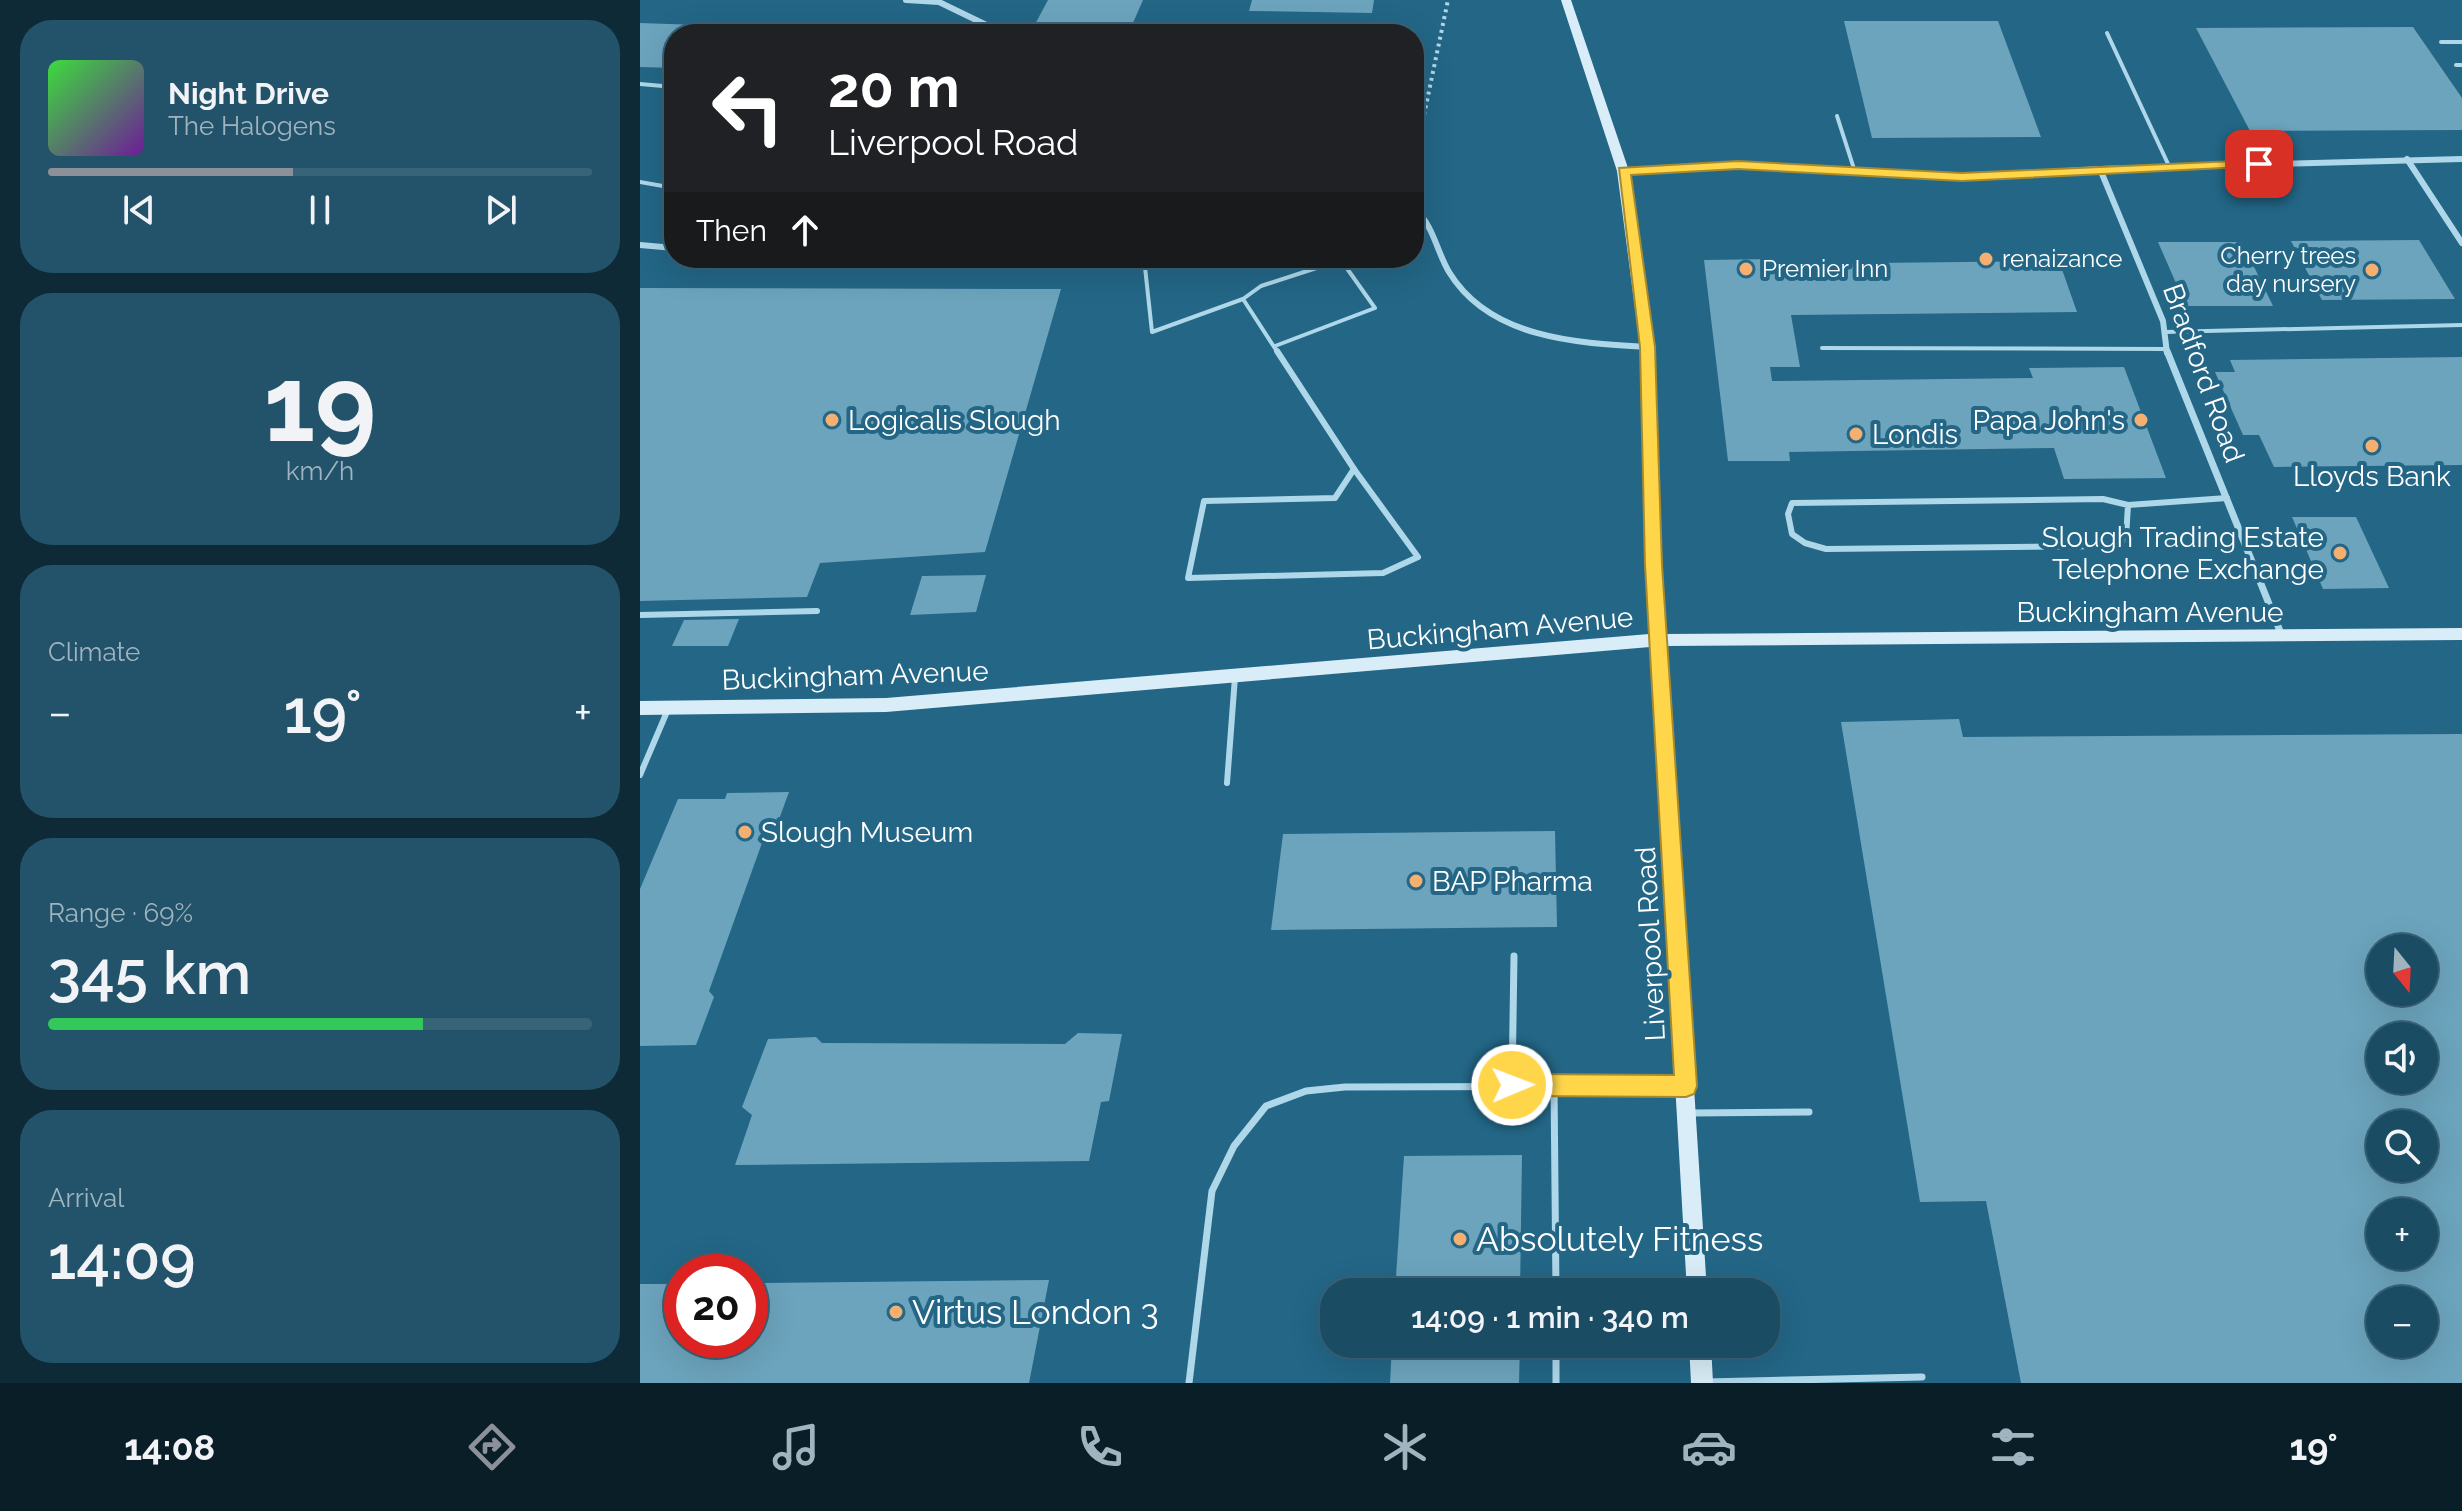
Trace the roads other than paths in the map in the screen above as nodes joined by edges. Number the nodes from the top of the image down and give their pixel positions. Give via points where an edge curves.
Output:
1 (906, 0) edge
2 (1566, 0) edge
3 (984, 24) edge
4 (2107, 33) dead end
5 (2441, 42) dead end
6 (2462, 42) edge
7 (640, 84) edge
8 (664, 86) edge
9 (1837, 116) dead end
10 (2407, 159) junction
11 (2462, 159) edge
12 (2169, 166) junction
13 (2100, 169) junction
14 (1623, 171) junction
15 (1855, 172) junction
16 (640, 182) edge
17 (664, 186) edge
18 (1424, 216) edge
19 (2462, 243) edge
20 (640, 245) edge
21 (664, 247) edge
22 (1145, 268) edge
23 (1316, 268) edge
24 (1347, 268) edge
25 (1243, 299) junction
26 (2462, 325) edge
27 (2165, 332) junction
28 (1275, 346) junction
29 (1647, 347) junction
30 (1822, 348) dead end
31 (2166, 349) junction
32 (1354, 469) junction
33 (2227, 498) junction
34 (2128, 505) junction
35 (817, 611) dead end
36 (640, 615) edge
37 (2462, 634) edge
38 (2283, 638) junction
39 (1660, 640) junction
40 (1235, 677) junction
41 (669, 707) junction
42 (640, 708) edge
43 (640, 775) edge
44 (1227, 783) dead end
45 (1514, 956) dead end
46 (1554, 1084) junction
47 (1512, 1085) junction
48 (1686, 1086) junction
49 (1809, 1112) dead end
50 (1687, 1113) junction
51 (1556, 1278) edge
52 (1696, 1278) edge
53 (1556, 1358) edge
54 (1701, 1358) edge
55 (1922, 1377) dead end
56 (1189, 1383) edge
57 (1556, 1383) edge
58 (1702, 1383) edge

1 - 3 street via 939,2
2 - 14 street, Liverpool Road
4 - 12 lane
5 - 6 lane
7 - 8 lane
9 - 15 lane
10 - 11 street
10 - 12 street
10 - 19 street
12 - 13 street
13 - 15 street via 1962,177
13 - 27 street, Bradford Road
14 - 15 street via 1738,165
14 - 29 street, Liverpool Road
16 - 17 lane
18 - 29 street via 1450,273 1477,303 1506,322 1580,344
20 - 21 street
22 - 25 lane via 1152,332
23 - 25 lane via 1261,286
24 - 28 lane via 1375,308
25 - 28 lane
26 - 27 lane
27 - 31 street, Bradford Road
28 - 32 lane
29 - 39 street, Liverpool Road
30 - 31 lane
31 - 33 street, Bradford Road
32 - 32 lane via 1335,498 1204,501 1188,578 1383,573 1418,557
33 - 34 lane
33 - 38 street, Bradford Road
34 - 34 lane via 2126,538 2114,546 1826,549 1792,534 1788,514 1792,503 2103,499
35 - 36 lane
37 - 38 street, Buckingham Avenue
38 - 39 street, Buckingham Avenue
39 - 40 street, Buckingham Avenue
39 - 48 street, Liverpool Road
40 - 41 street, Buckingham Avenue via 886,705
40 - 44 lane
41 - 42 street, Buckingham Avenue
41 - 43 lane
45 - 47 lane
46 - 47 lane
46 - 48 lane
46 - 51 lane
47 - 56 lane via 1345,1087 1306,1091 1266,1106 1234,1146 1212,1191
48 - 50 street, Liverpool Road
49 - 50 lane
50 - 52 street, Liverpool Road
53 - 57 lane
54 - 58 street
55 - 58 lane

